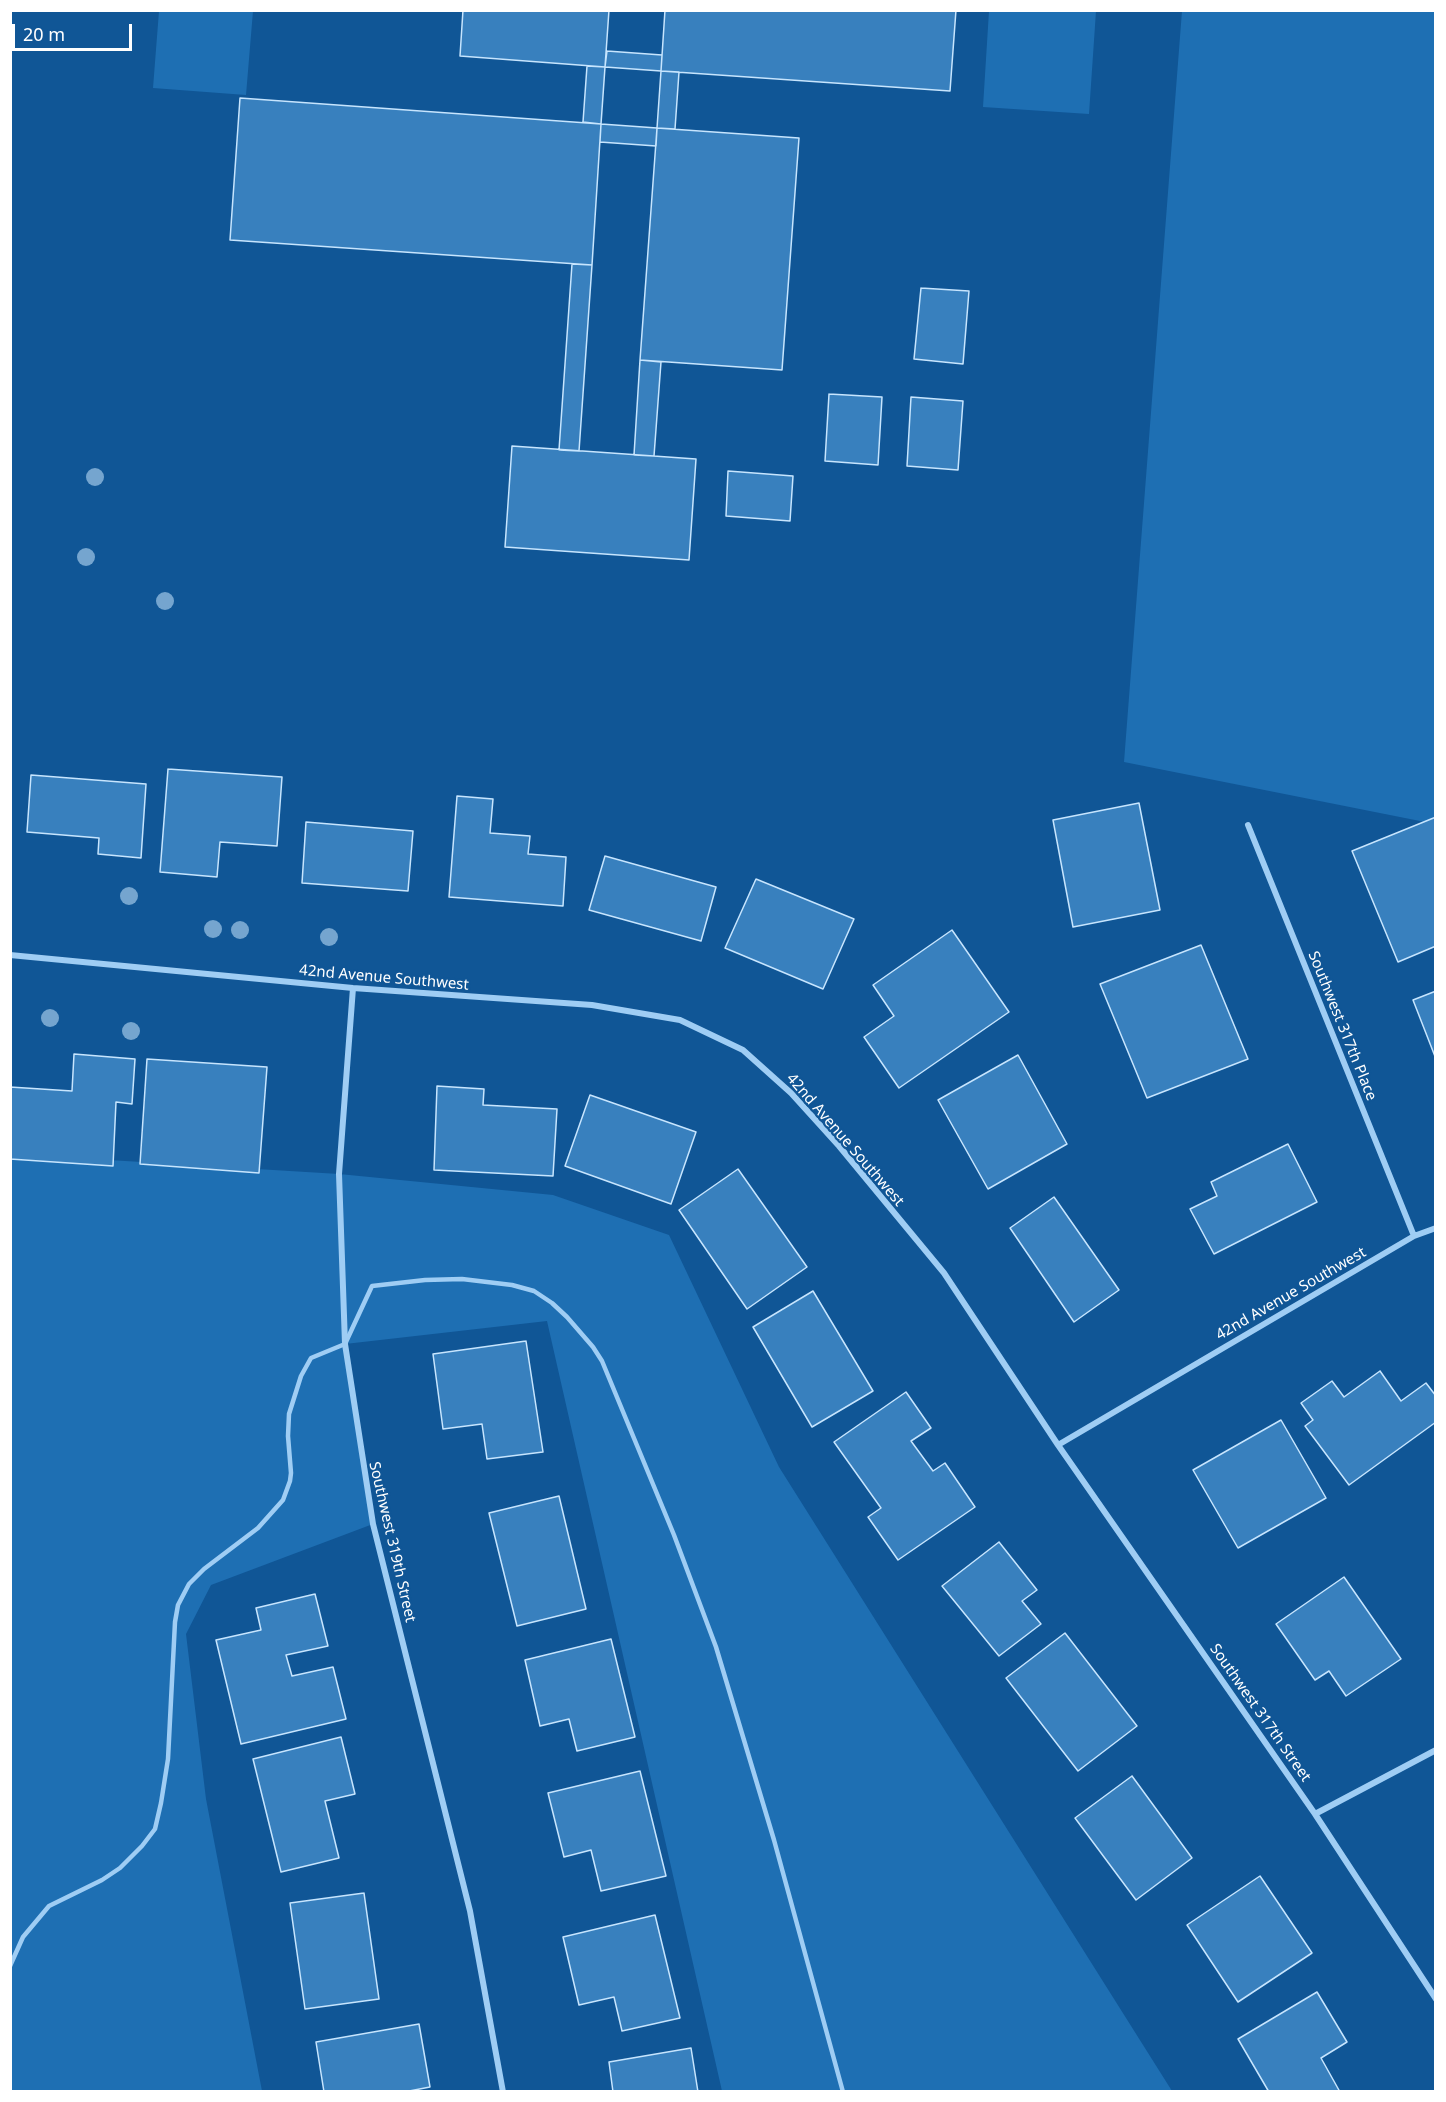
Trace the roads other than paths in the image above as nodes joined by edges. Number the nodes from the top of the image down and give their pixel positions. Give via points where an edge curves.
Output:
1 (1248, 825) dead end
2 (10, 955) edge
3 (353, 988) junction
4 (1436, 1228) edge
5 (1414, 1236) junction
6 (345, 1344) junction
7 (1058, 1445) junction
8 (1436, 1750) edge
9 (1315, 1814) junction
10 (10, 1966) edge
11 (1436, 1999) edge
12 (503, 2091) edge
13 (843, 2091) edge

1 - 5 street, Southwest 317th Place
2 - 3 street, 42nd Avenue Southwest
3 - 6 street, Southwest 319th Street via 339,1174
3 - 7 street, 42nd Avenue Southwest via 592,1005 680,1020 743,1050 791,1093 839,1146 944,1274
4 - 5 street, 42nd Avenue Southwest
5 - 7 street, 42nd Avenue Southwest
6 - 10 lane via 311,1358 301,1376 289,1414 291,1481 283,1500 258,1528 189,1584 178,1605 168,1759 155,1829 120,1868 50,1906 23,1937
6 - 12 street, Southwest 319th Street via 373,1524 470,1911
6 - 13 lane via 372,1286 462,1279 534,1291 567,1317 592,1347 652,1481 716,1647
7 - 9 street, Southwest 317th Street
8 - 9 street
9 - 11 street, Southwest 317th Street

